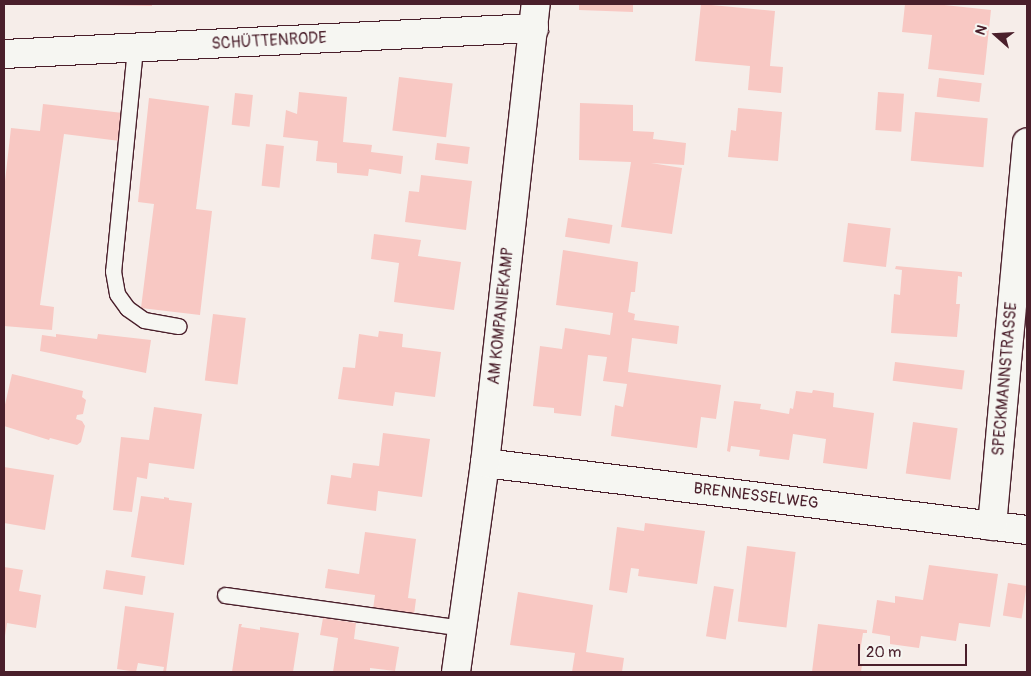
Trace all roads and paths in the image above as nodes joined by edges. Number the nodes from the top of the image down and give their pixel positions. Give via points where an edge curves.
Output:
1 (535, 16) edge
2 (135, 48) junction
3 (4, 54) edge
4 (1027, 143) edge
5 (178, 326) dead end
6 (486, 463) junction
7 (992, 526) junction
8 (1027, 530) edge
9 (224, 595) dead end
10 (462, 628) junction
11 (456, 672) edge

1 - 2 street, SCHÜTTENRODE
1 - 6 street, AM KOMPANIEKAMP
2 - 3 street, SCHÜTTENRODE
2 - 5 lane via 113,271 118,294 127,308 144,320
4 - 7 street, SPECKMANNSTRASSE
6 - 7 street, BRENNESSELWEG
6 - 10 street, AM KOMPANIEKAMP
7 - 8 street, BRENNESSELWEG
9 - 10 lane
10 - 11 street, AM KOMPANIEKAMP

